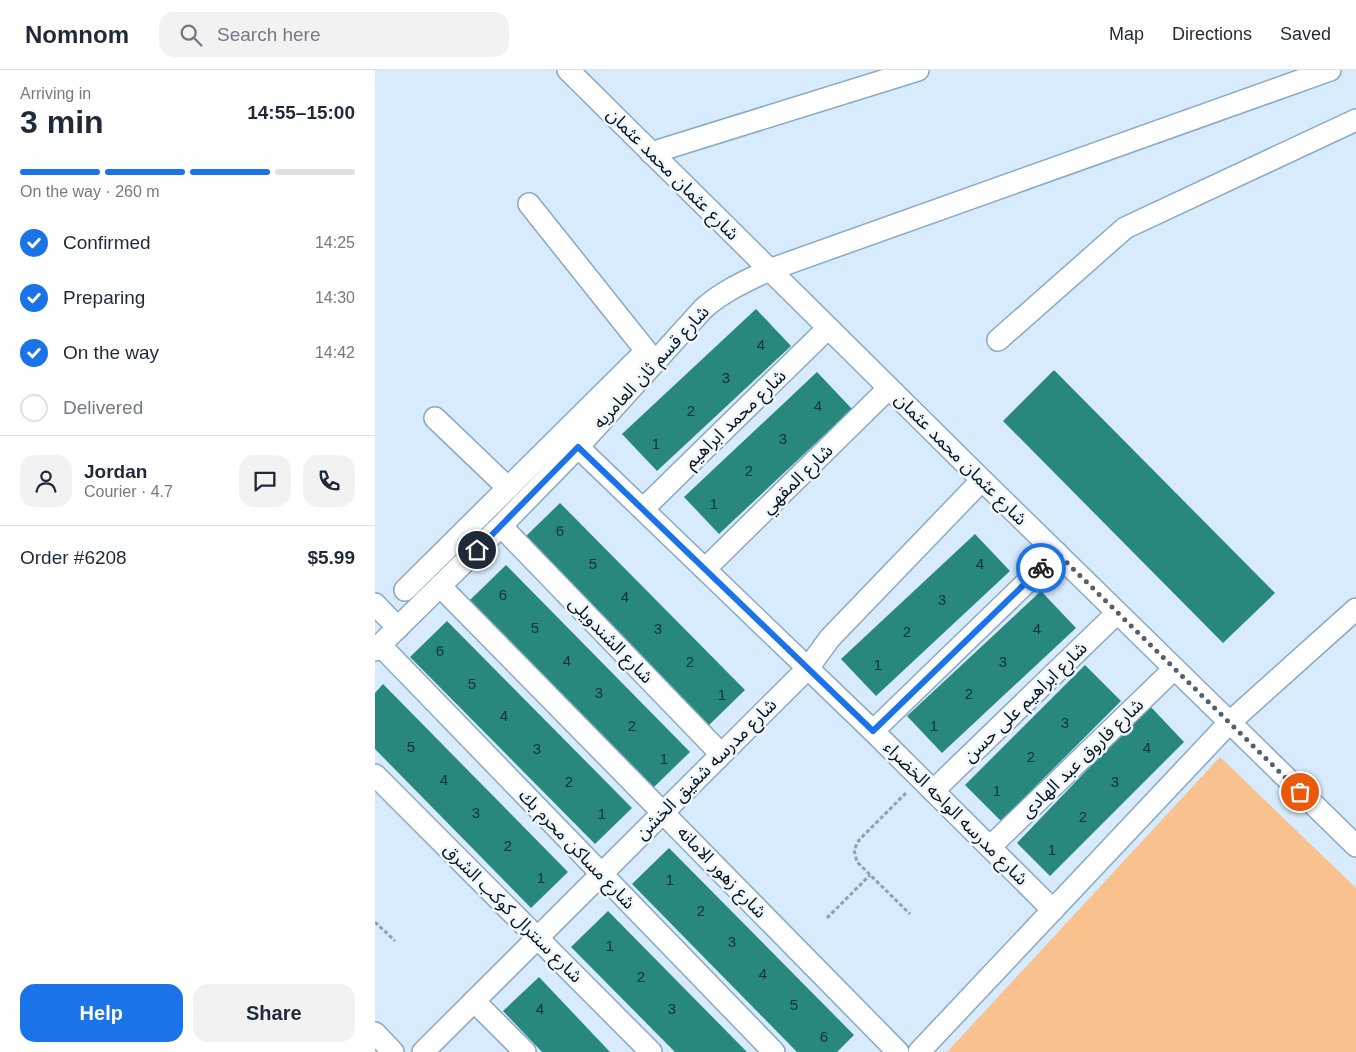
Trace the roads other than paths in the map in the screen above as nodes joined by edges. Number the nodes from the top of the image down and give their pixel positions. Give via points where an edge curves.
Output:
1 (568, 70) edge
2 (918, 70) edge
3 (1330, 70) edge
4 (1356, 120) edge
5 (651, 153) junction
6 (529, 204) dead end
7 (769, 270) junction
8 (828, 328) junction
9 (998, 340) dead end
10 (651, 357) junction
11 (889, 388) junction
12 (435, 418) dead end
13 (578, 447) junction
14 (982, 480) junction
15 (508, 488) junction
16 (643, 509) junction
17 (501, 526) junction
18 (1057, 553) junction
19 (705, 569) junction
20 (440, 586) junction
21 (405, 590) dead end
22 (375, 604) edge
23 (1356, 609) edge
24 (1117, 613) junction
25 (398, 628) junction
26 (377, 647) edge
27 (808, 668) junction
28 (1174, 669) junction
29 (1229, 723) junction
30 (873, 731) junction
31 (721, 754) junction
32 (375, 775) edge
33 (927, 784) junction
34 (663, 812) junction
35 (1356, 846) edge
36 (990, 847) junction
37 (601, 874) junction
38 (1053, 910) junction
39 (537, 938) junction
40 (474, 1000) junction
41 (375, 1033) edge
42 (393, 1052) edge
43 (423, 1052) edge
44 (525, 1052) edge
45 (651, 1052) edge
46 (774, 1052) edge
47 (898, 1052) edge
48 (919, 1052) edge

1 - 5 street, شارع عثمان محمد عثمان
2 - 5 street
3 - 7 street, شارع قسم ثان العامريه
4 - 9 street via 1125,228
5 - 7 street, شارع عثمان محمد عثمان
6 - 10 street
7 - 8 street, شارع عثمان محمد عثمان
7 - 10 street, شارع قسم ثان العامريه via 714,299
8 - 11 street, شارع عثمان محمد عثمان
8 - 16 street, شارع محمد ابراهيم
10 - 13 street, شارع قسم ثان العامريه
10 - 15 street
11 - 14 street, شارع عثمان محمد عثمان
11 - 19 street, شارع المقهي
12 - 15 street
13 - 16 street, شارع مدرسه الواحه الخضراء
13 - 17 street, شارع قسم ثان العامريه
14 - 18 street, شارع عثمان محمد عثمان
14 - 27 street, شارع مدرسه شفيق الخشن via 830,638
15 - 21 street
16 - 19 street, شارع مدرسه الواحه الخضراء
17 - 20 street, شارع قسم ثان العامريه
17 - 31 street, شارع الشندويلى
18 - 24 street, شارع عثمان محمد عثمان
18 - 30 street
19 - 27 street, شارع مدرسه الواحه الخضراء
20 - 25 street, شارع قسم ثان العامريه
20 - 34 street, شارع زهور الامانه
22 - 25 street
23 - 29 street
24 - 28 street, شارع عثمان محمد عثمان
24 - 33 street, شارع ابراهيم على حسن
25 - 26 street, شارع قسم ثان العامريه
26 - 37 street, شارع مساكن محرم بك
27 - 30 street, شارع مدرسه الواحه الخضراء
27 - 31 street, شارع مدرسه شفيق الخشن
28 - 29 street, شارع عثمان محمد عثمان
28 - 36 street, شارع فاروق عبد الهادى
29 - 35 street, شارع عثمان محمد عثمان
29 - 38 street
30 - 33 street, شارع مدرسه الواحه الخضراء
31 - 34 street, شارع مدرسه شفيق الخشن
32 - 39 street, شارع سنترال كوكب الشرق
33 - 36 street, شارع مدرسه الواحه الخضراء
34 - 37 street, شارع مدرسه شفيق الخشن
34 - 47 street, شارع زهور الامانه
36 - 38 street, شارع مدرسه الواحه الخضراء
37 - 39 street, شارع مدرسه شفيق الخشن
37 - 46 street, شارع مساكن محرم بك
38 - 48 street
39 - 40 street, شارع مدرسه شفيق الخشن
39 - 45 street, شارع سنترال كوكب الشرق
40 - 43 street, شارع مدرسه شفيق الخشن
40 - 44 street
41 - 42 street

